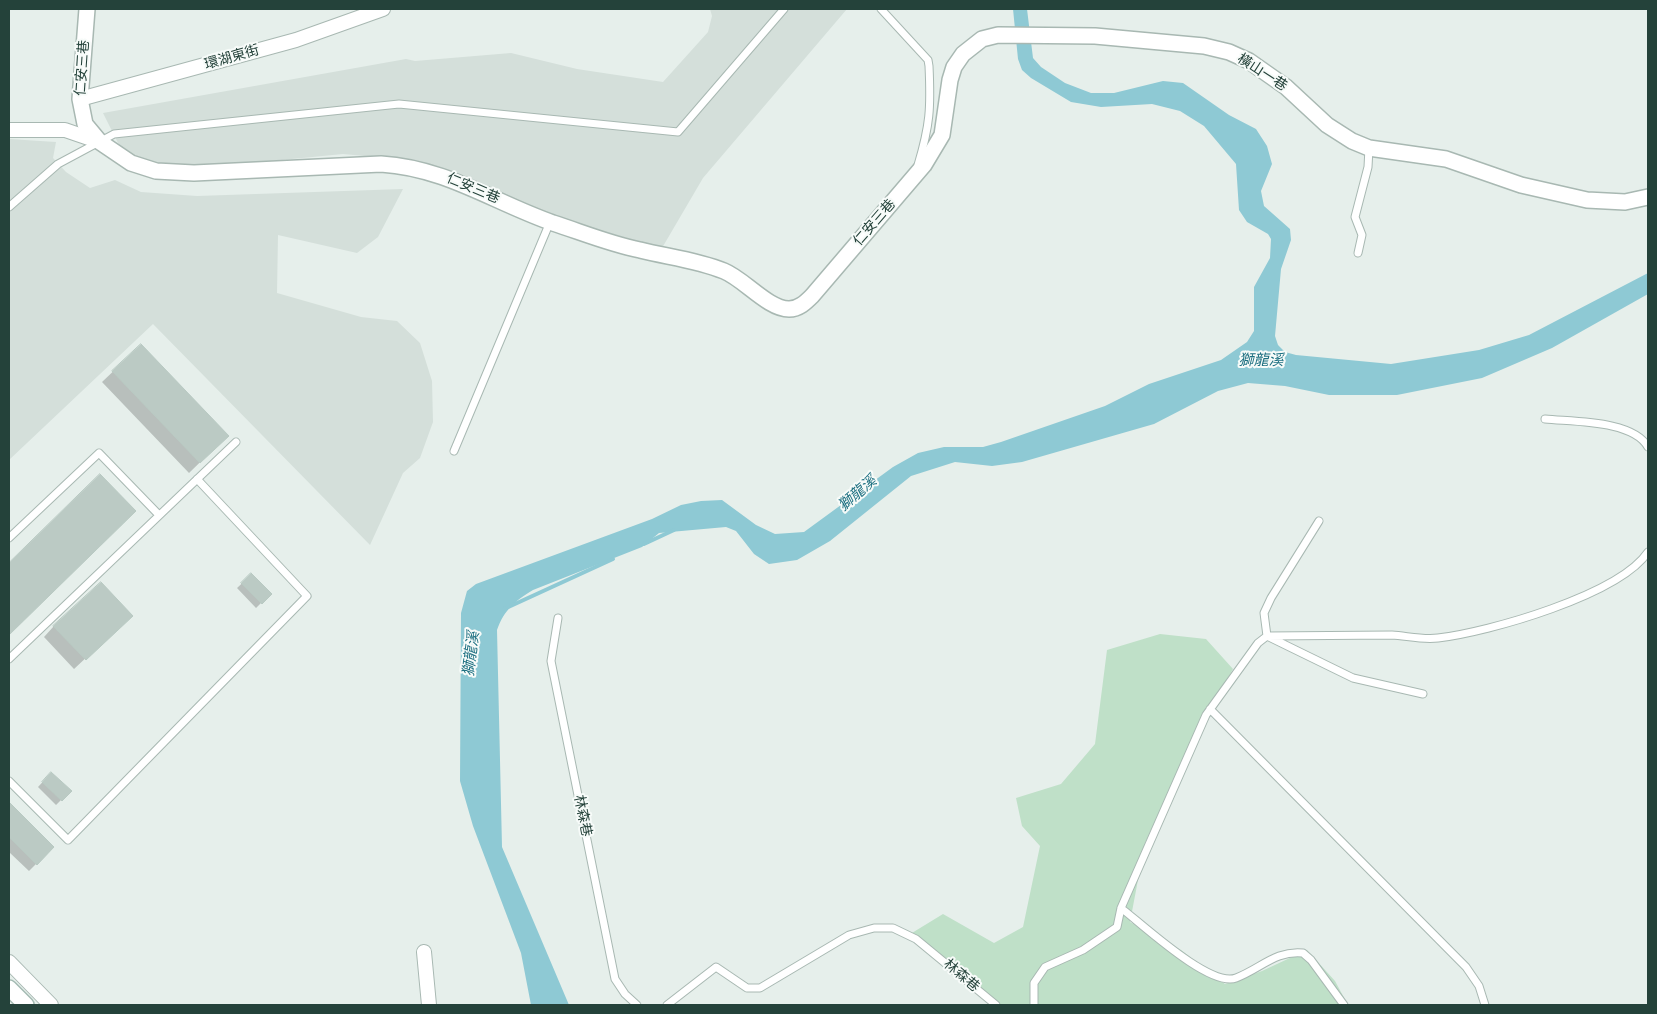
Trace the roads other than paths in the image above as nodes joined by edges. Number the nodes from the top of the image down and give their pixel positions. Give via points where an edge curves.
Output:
1 (87, 9) edge
2 (383, 9) edge
3 (784, 9) edge
4 (881, 9) edge
5 (80, 100) junction
6 (9, 130) edge
7 (100, 142) junction
8 (1369, 148) junction
9 (914, 177) junction
10 (1648, 197) edge
11 (9, 207) edge
12 (551, 222) junction
13 (1358, 253) dead end
14 (1545, 419) dead end
15 (236, 442) dead end
16 (1648, 447) edge
17 (454, 451) dead end
18 (197, 479) junction
19 (159, 515) junction
20 (1319, 521) dead end
21 (9, 538) edge
22 (1648, 552) edge
23 (558, 618) dead end
24 (1267, 636) junction
25 (9, 659) edge
26 (1423, 694) dead end
27 (1210, 708) junction
28 (9, 781) edge
29 (1121, 908) junction
30 (424, 952) dead end
31 (9, 962) edge
32 (9, 988) edge
33 (26, 1005) edge
34 (51, 1005) edge
35 (429, 1005) edge
36 (637, 1005) edge
37 (668, 1005) edge
38 (996, 1005) edge
39 (1034, 1005) edge
40 (1344, 1005) edge
41 (1486, 1005) edge

1 - 5 street, 仁安三巷
2 - 5 street, 環湖東街 via 296,40
3 - 7 lane via 678,132 399,104 114,134
4 - 9 lane via 930,66 928,131
5 - 7 street, 仁安三巷 via 85,124
6 - 7 street via 65,130
7 - 11 lane via 58,164
7 - 12 street, 仁安三巷 via 131,163 156,172 381,164 409,166 434,173
8 - 9 street, 橫山一巷 via 1327,125 1286,87 1249,61 1229,52 1204,46 1095,36 998,36 982,39 962,54 954,67 942,135
8 - 10 street, 橫山一巷 via 1446,159 1521,185 1587,200 1625,202
8 - 13 lane via 1368,167 1354,217 1362,235
9 - 12 street, 仁安三巷 via 812,296 803,305 789,309 773,304 727,272 704,263 637,250
12 - 17 lane
14 - 16 lane via 1614,426 1639,437
15 - 18 lane
18 - 19 lane
18 - 28 lane via 307,596 68,840
19 - 21 lane via 98,453
19 - 25 lane
20 - 24 lane via 1264,613
22 - 24 lane via 1633,568 1589,593 1543,613 1477,630 1436,638 1394,635
23 - 36 lane, 林森巷 via 551,661 615,979
24 - 26 lane via 1353,678
24 - 27 lane via 1258,643
27 - 29 lane
27 - 41 lane via 1466,966
29 - 39 lane via 1117,927 1083,950 1045,967 1034,983
29 - 40 lane via 1197,968 1213,976 1234,979 1282,953 1302,953 1311,960
30 - 35 street
31 - 34 street
32 - 33 street
37 - 38 lane, 林森巷 via 716,967 747,988 760,988 849,935 874,928 893,928 916,938

